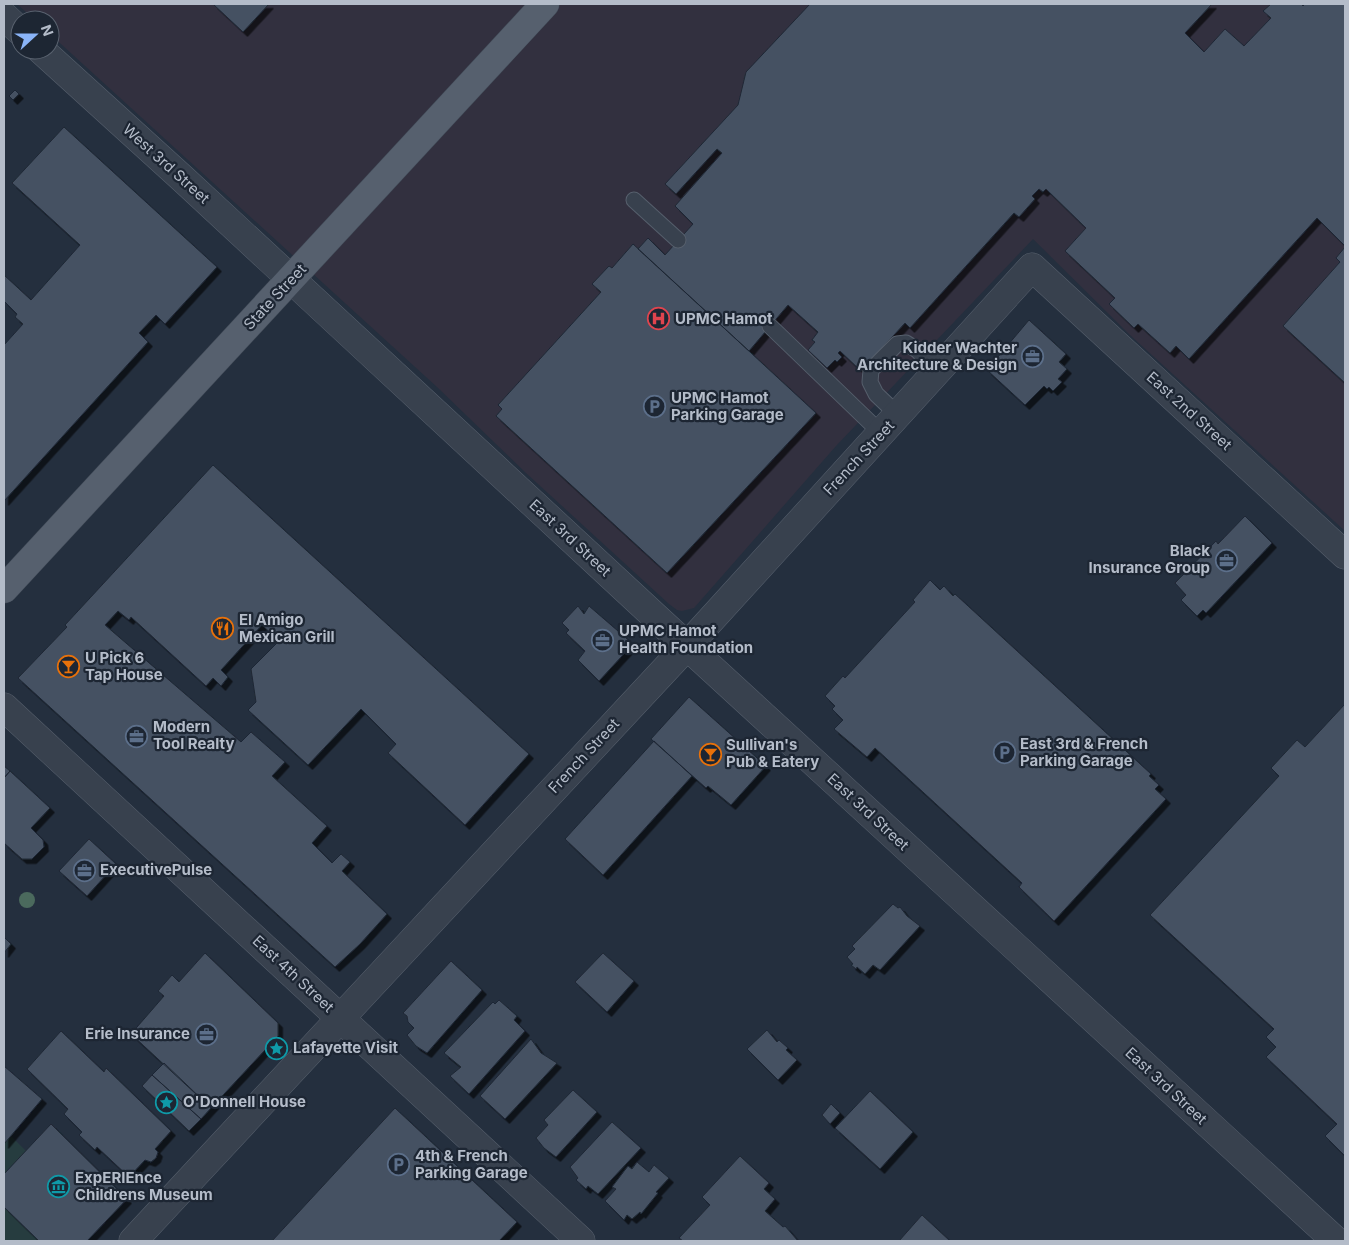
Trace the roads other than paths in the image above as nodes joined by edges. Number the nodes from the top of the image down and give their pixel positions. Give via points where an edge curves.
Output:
1 (545, 4) edge
2 (52, 60) edge
3 (634, 200) dead end
4 (678, 240) dead end
5 (1032, 268) joint
6 (291, 279) junction
7 (770, 326) dead end
8 (938, 370) junction
9 (889, 424) junction
10 (1345, 555) edge
11 (4, 588) edge
12 (687, 646) junction
13 (4, 707) edge
14 (340, 1018) junction
15 (133, 1241) edge
16 (581, 1241) edge
17 (1336, 1241) edge

1 - 6 main road, State Street
2 - 6 street, West 3rd Street
3 - 4 lane
5 - 8 street, French Street
5 - 10 street, East 2nd Street
6 - 11 main road, State Street
6 - 12 street, East 3rd Street
7 - 9 lane
8 - 9 street, French Street
8 - 9 lane via 906,342 897,344 871,370 870,382
9 - 12 street, French Street
12 - 14 street, French Street
12 - 17 street, East 3rd Street
13 - 14 street, East 4th Street
14 - 15 street, French Street
14 - 16 street, East 4th Street

